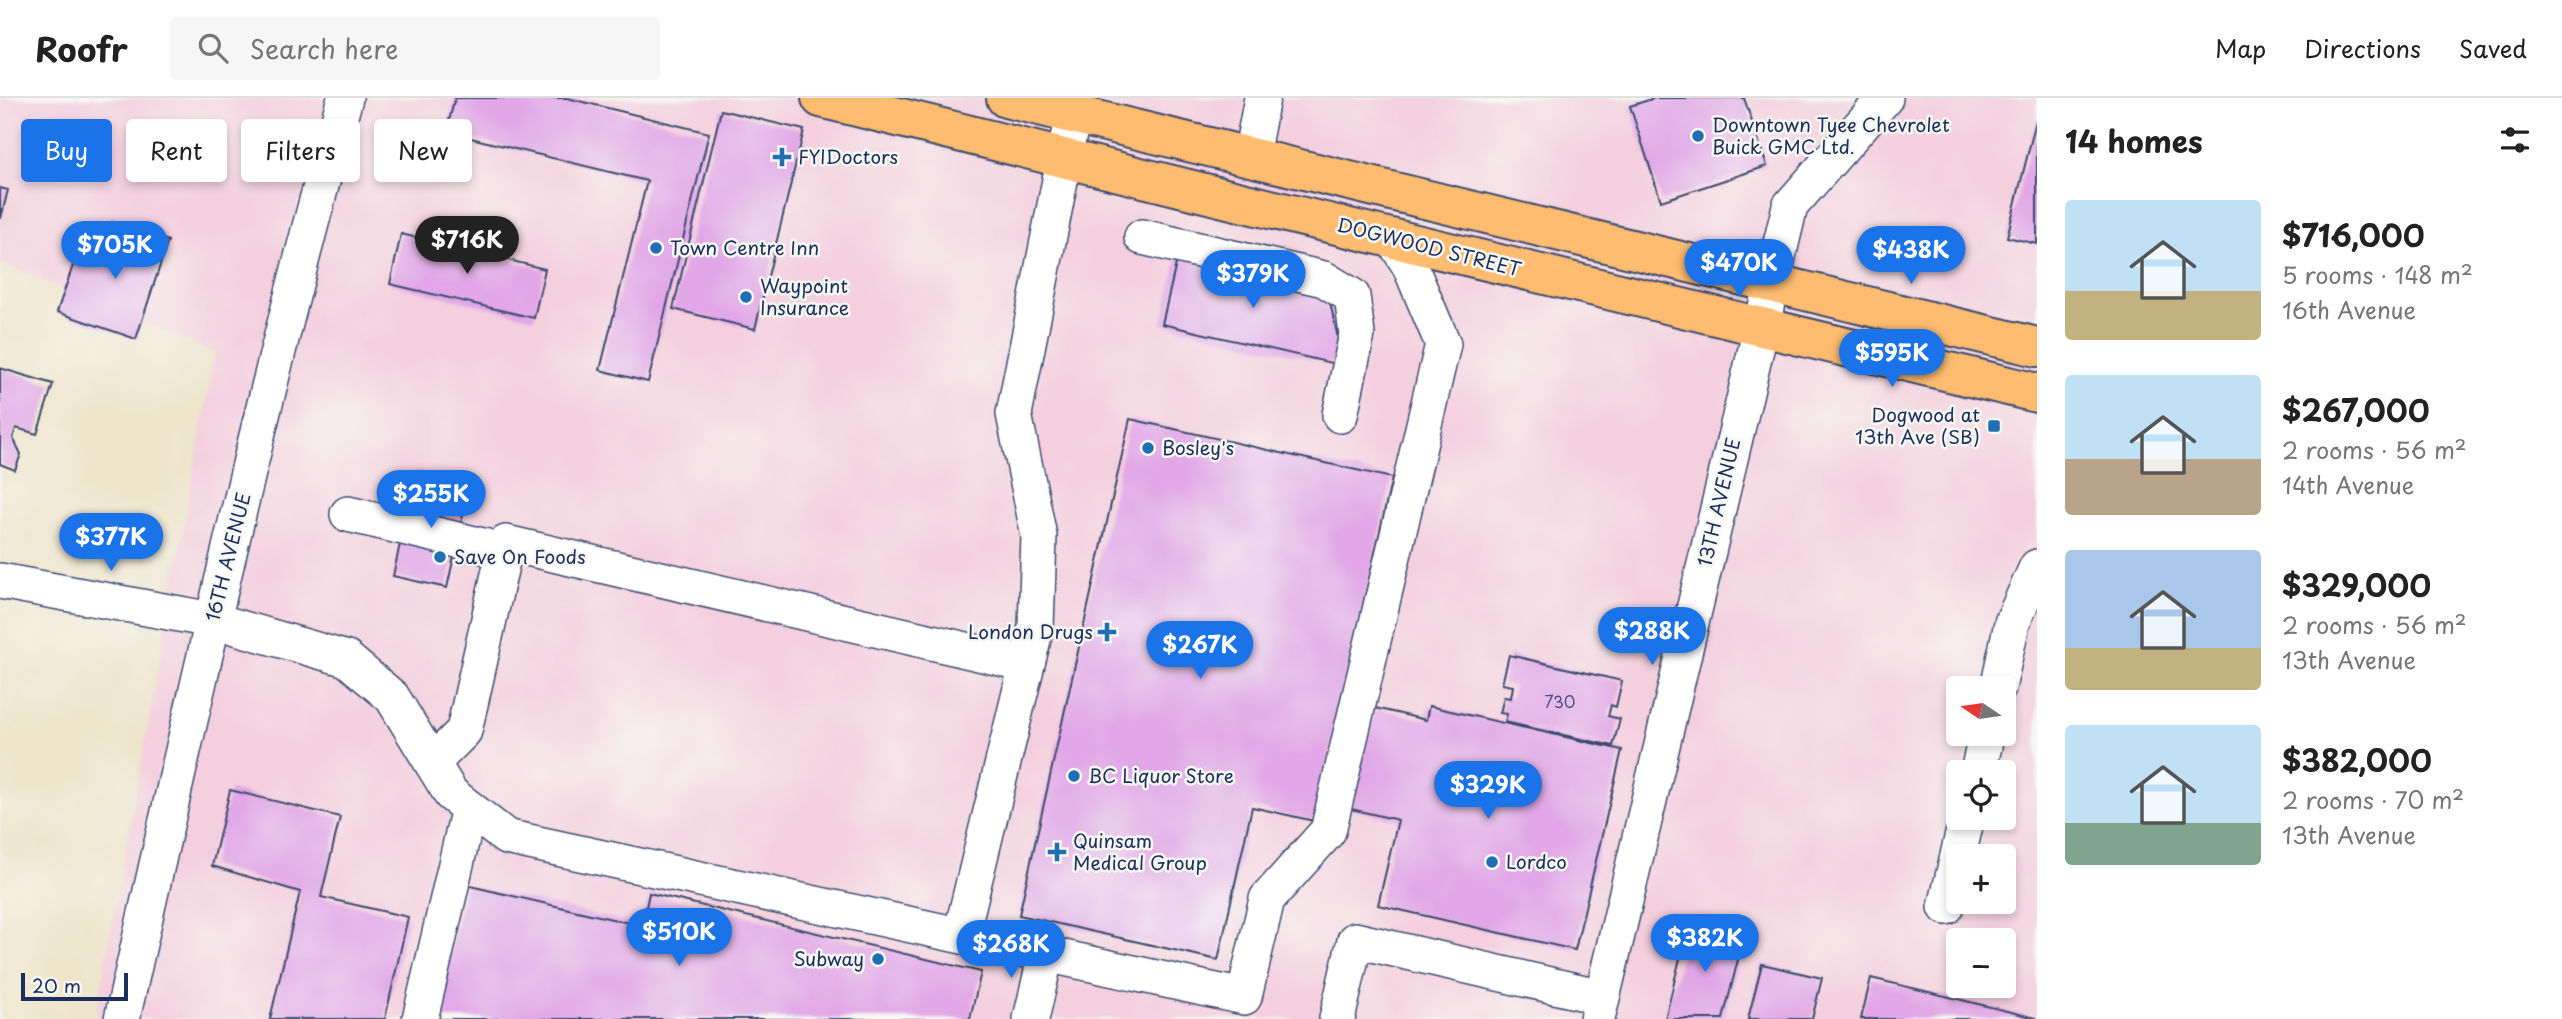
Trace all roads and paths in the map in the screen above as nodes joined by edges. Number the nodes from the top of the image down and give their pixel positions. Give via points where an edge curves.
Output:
1 (345, 98) edge
2 (821, 98) edge
3 (1006, 98) edge
4 (1262, 98) edge
5 (1885, 98) edge
6 (1073, 114) junction
7 (1251, 156) junction
8 (1065, 158) junction
9 (1142, 237) dead end
10 (1393, 239) junction
11 (1771, 282) junction
12 (1761, 328) junction
13 (2037, 347) edge
14 (2037, 393) edge
15 (1340, 415) dead end
16 (348, 514) dead end
17 (504, 551) junction
18 (2037, 567) edge
19 (0, 581) edge
20 (212, 621) junction
21 (1026, 664) junction
22 (2001, 676) edge
23 (432, 763) junction
24 (469, 808) junction
25 (961, 936) junction
26 (1046, 954) junction
27 (1599, 1008) edge
28 (122, 1019) edge
29 (419, 1019) edge
30 (1031, 1019) edge
31 (1337, 1019) edge

1 - 20 street, 16TH AVENUE
2 - 8 main road, DOGWOOD STREET
3 - 6 main road
4 - 7 street
5 - 11 street, 13TH AVENUE via 1790,206
6 - 7 main road
6 - 8 street
7 - 11 main road
8 - 10 main road, DOGWOOD STREET
8 - 21 street via 1014,414 1039,536 1035,627
9 - 15 street via 1324,279 1352,296 1357,334
10 - 12 main road, DOGWOOD STREET
10 - 26 street via 1410,266 1443,344 1328,831 1267,899 1244,998
11 - 12 street, 13TH AVENUE
11 - 13 main road
12 - 14 main road, DOGWOOD STREET
12 - 27 street, 13TH AVENUE
16 - 17 street
17 - 21 street via 506,543
17 - 23 street via 464,731
18 - 22 street via 2012,623
19 - 20 street
20 - 23 street via 347,659 391,697
20 - 28 street, 16TH AVENUE
21 - 25 street
23 - 24 street via 451,794
24 - 25 street via 506,837
24 - 29 street
25 - 26 street
26 - 30 street
27 - 31 street via 1355,940

